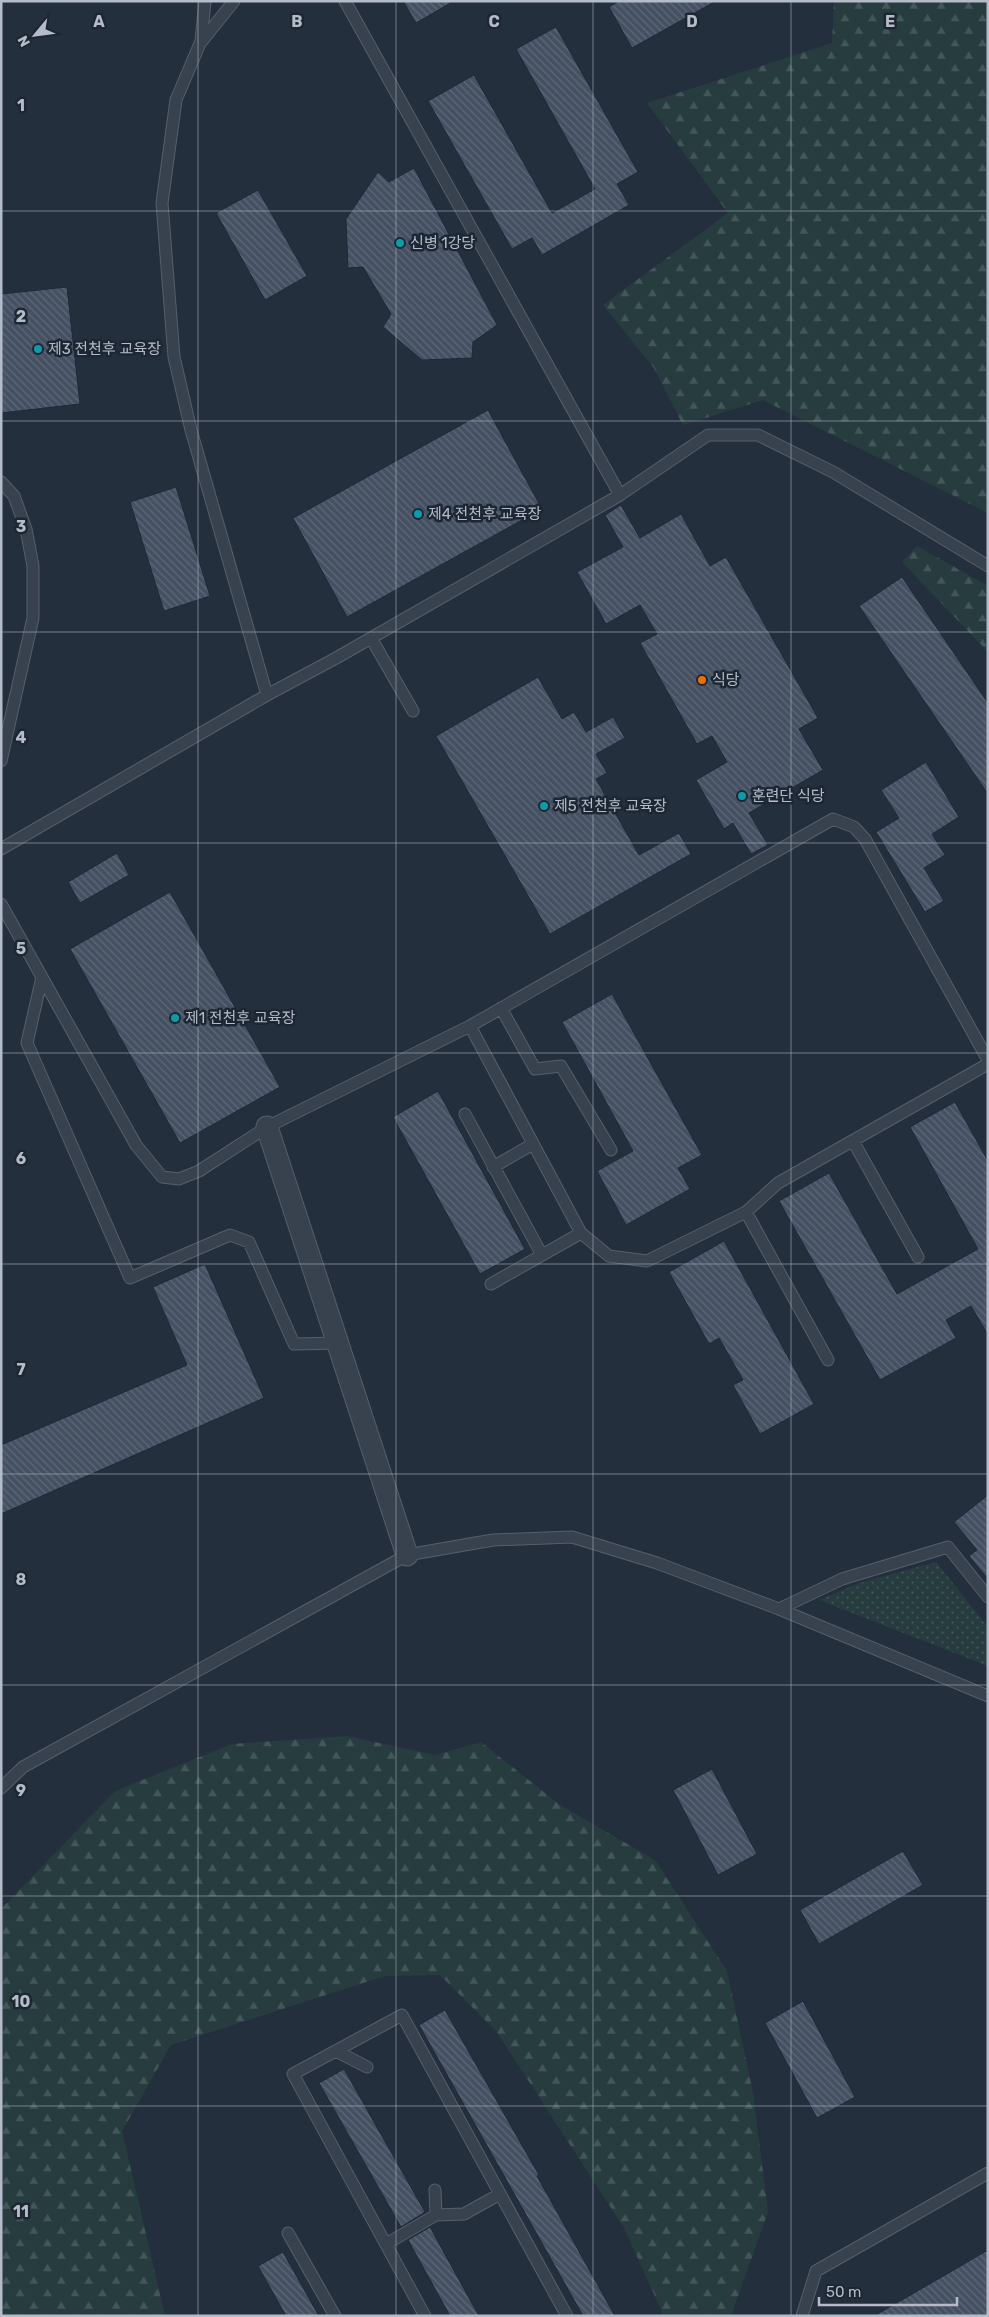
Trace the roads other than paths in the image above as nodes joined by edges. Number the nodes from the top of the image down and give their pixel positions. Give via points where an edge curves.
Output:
1 (205, 1) edge
2 (234, 1) edge
3 (345, 1) edge
4 (202, 41) junction
5 (1, 482) edge
6 (620, 495) junction
7 (988, 566) edge
8 (371, 638) junction
9 (267, 695) junction
10 (413, 711) dead end
11 (1, 761) edge
12 (1, 849) edge
13 (1, 904) edge
14 (42, 977) junction
15 (501, 1008) junction
16 (470, 1026) junction
17 (988, 1060) edge
18 (988, 1064) edge
19 (465, 1114) dead end
20 (267, 1127) junction
21 (853, 1141) junction
22 (533, 1144) junction
23 (611, 1150) dead end
24 (493, 1167) junction
25 (746, 1212) junction
26 (581, 1233) junction
27 (542, 1255) junction
28 (918, 1257) dead end
29 (491, 1284) dead end
30 (338, 1343) junction
31 (828, 1360) dead end
32 (407, 1555) junction
33 (988, 1597) edge
34 (779, 1609) junction
35 (988, 1696) edge
36 (1, 1788) edge
37 (336, 2051) junction
38 (367, 2067) dead end
39 (988, 2174) edge
40 (435, 2190) dead end
41 (500, 2194) junction
42 (436, 2215) junction
43 (288, 2233) dead end
44 (386, 2244) junction
45 (335, 2316) edge
46 (425, 2316) edge
47 (567, 2316) edge
48 (802, 2316) edge

1 - 4 lane
2 - 4 lane
3 - 6 lane
4 - 9 lane via 176,100 162,203 174,357 191,430
5 - 11 lane via 14,496 26,529 33,566 33,618
6 - 7 lane via 708,435 758,435 833,472
6 - 8 lane
8 - 9 lane
8 - 10 lane
9 - 12 lane
13 - 14 lane
14 - 20 lane via 136,1145 162,1177 179,1178 199,1171
14 - 30 lane via 27,1042 130,1278 230,1235 250,1242 294,1344
15 - 16 lane
15 - 17 lane via 833,819 854,827 865,839
15 - 23 lane via 535,1069 561,1066
16 - 20 lane
16 - 22 lane
18 - 21 lane
19 - 24 lane
20 - 30 street
21 - 25 lane via 778,1183
21 - 28 lane
22 - 24 lane
22 - 26 lane
24 - 27 lane
25 - 26 lane via 647,1261 609,1256
25 - 31 lane
26 - 27 lane
27 - 29 lane
30 - 32 street
32 - 34 lane via 493,1540 572,1537 657,1563
32 - 36 lane via 23,1767
33 - 34 lane via 948,1547 842,1579
34 - 35 lane
37 - 38 lane
37 - 41 lane via 402,2015
37 - 44 lane via 293,2074
39 - 48 lane via 816,2271
40 - 42 lane
41 - 42 lane via 464,2214
41 - 47 lane
42 - 44 lane
43 - 45 lane
44 - 46 lane

